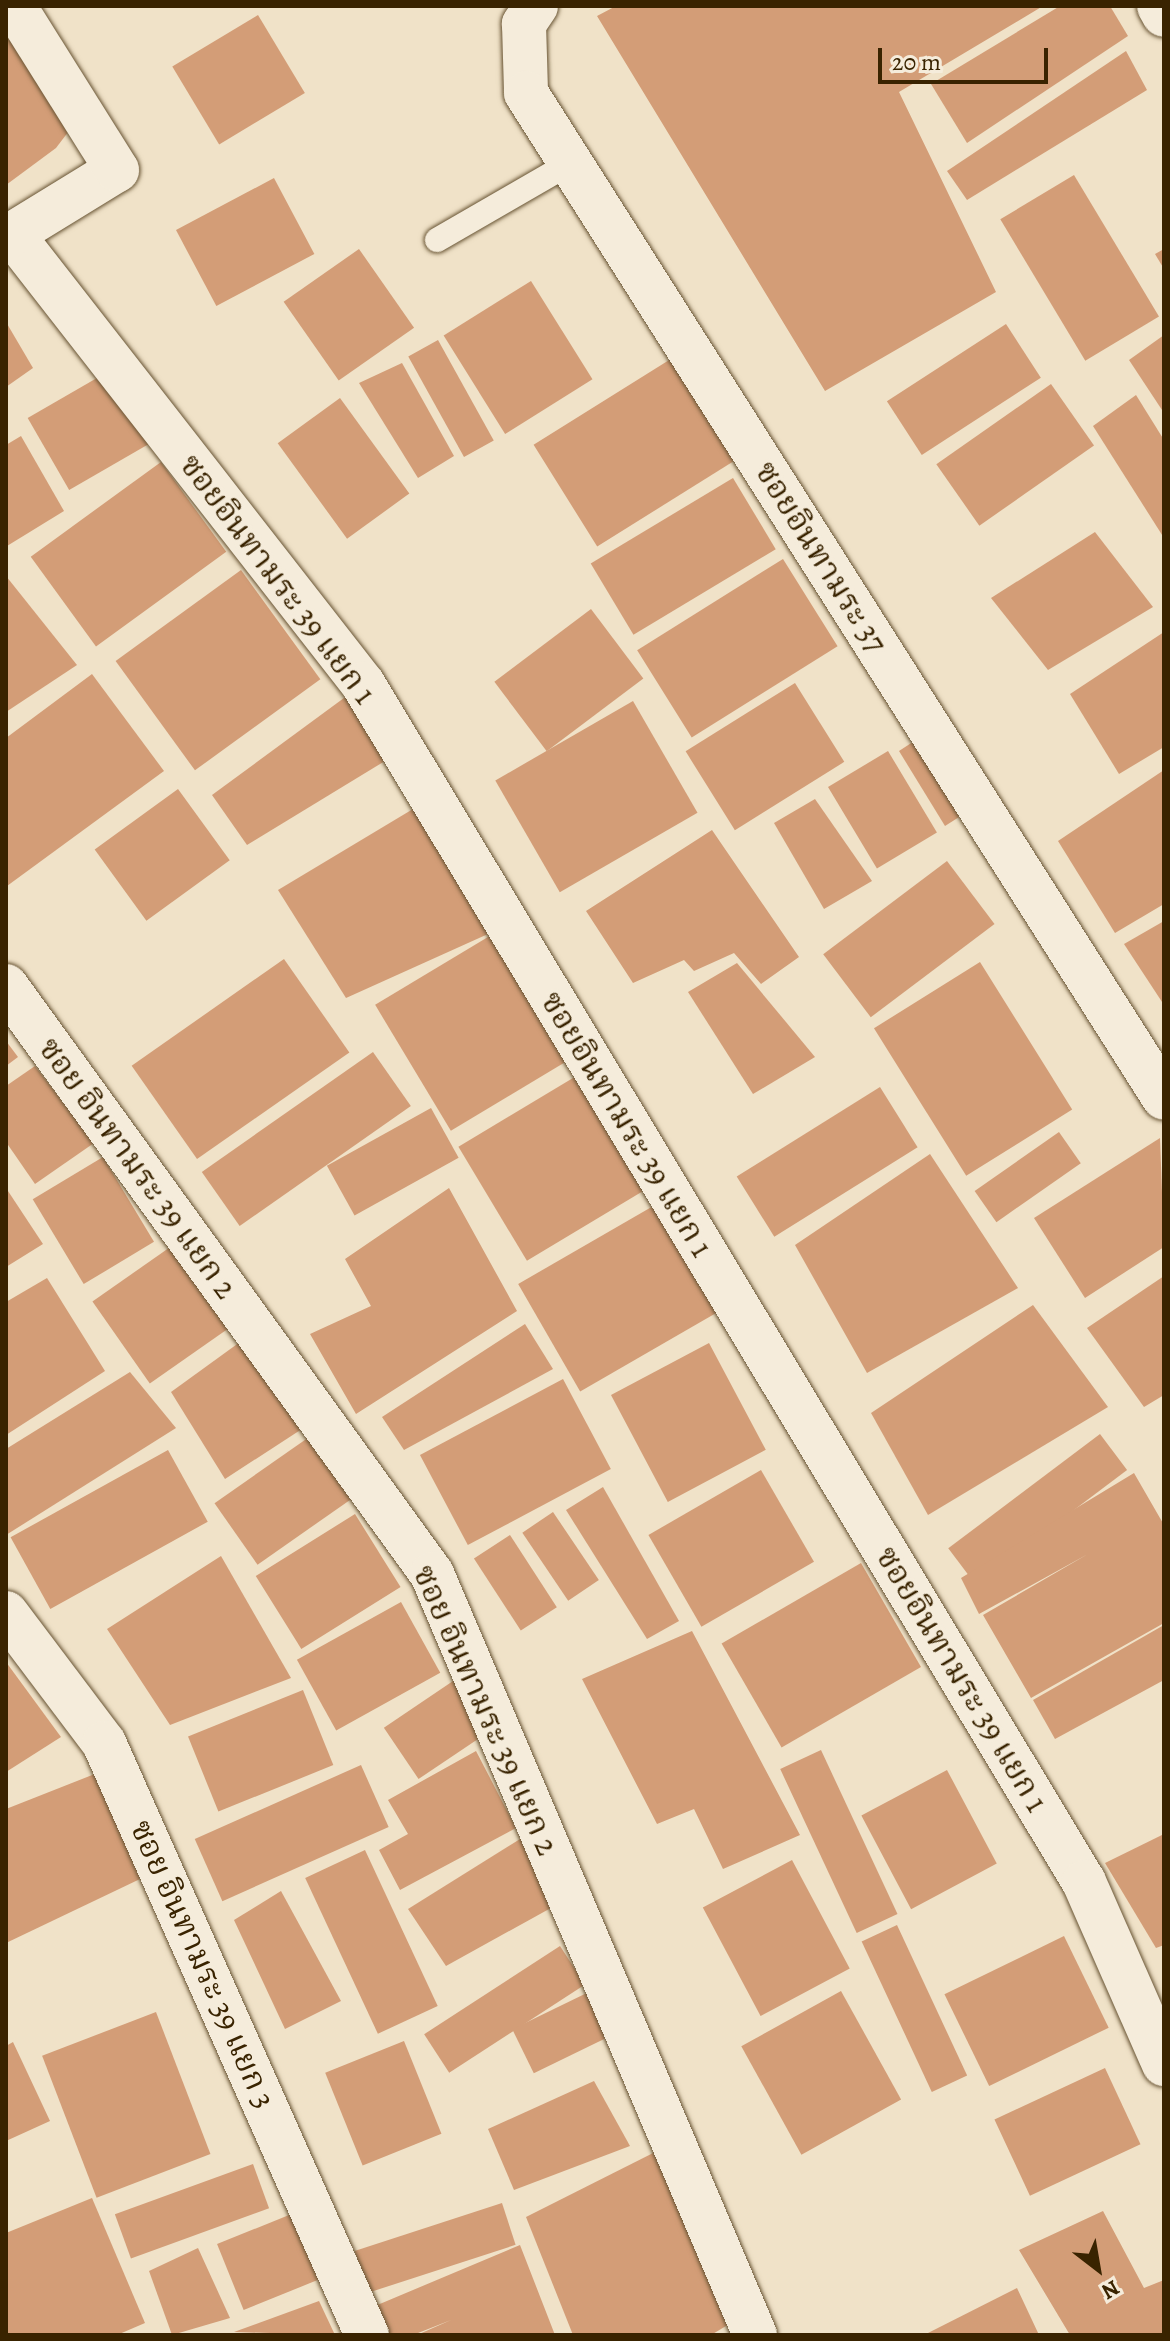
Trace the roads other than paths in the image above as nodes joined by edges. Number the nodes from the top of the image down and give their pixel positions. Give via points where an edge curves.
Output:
1 (14, 6) edge
2 (536, 6) edge
3 (1159, 6) edge
4 (1164, 15) edge
5 (572, 162) junction
6 (9, 236) edge
7 (437, 240) dead end
8 (6, 986) edge
9 (1164, 1098) edge
10 (6, 1613) edge
11 (1164, 2064) edge
12 (367, 2335) edge
13 (755, 2335) edge

1 - 6 street via 117,170
2 - 5 street, ซอยอินทามระ 37 via 524,24 526,93
3 - 4 street
5 - 7 lane
5 - 9 street, ซอยอินทามระ 37
6 - 11 street, ซอยอินทามระ 39 แยก 1 via 363,684 1084,1882
8 - 13 street, ซอย อินทามระ 39 แยก 2 via 432,1574
10 - 12 street, ซอย อินทามระ 39 แยก 3 via 104,1743

